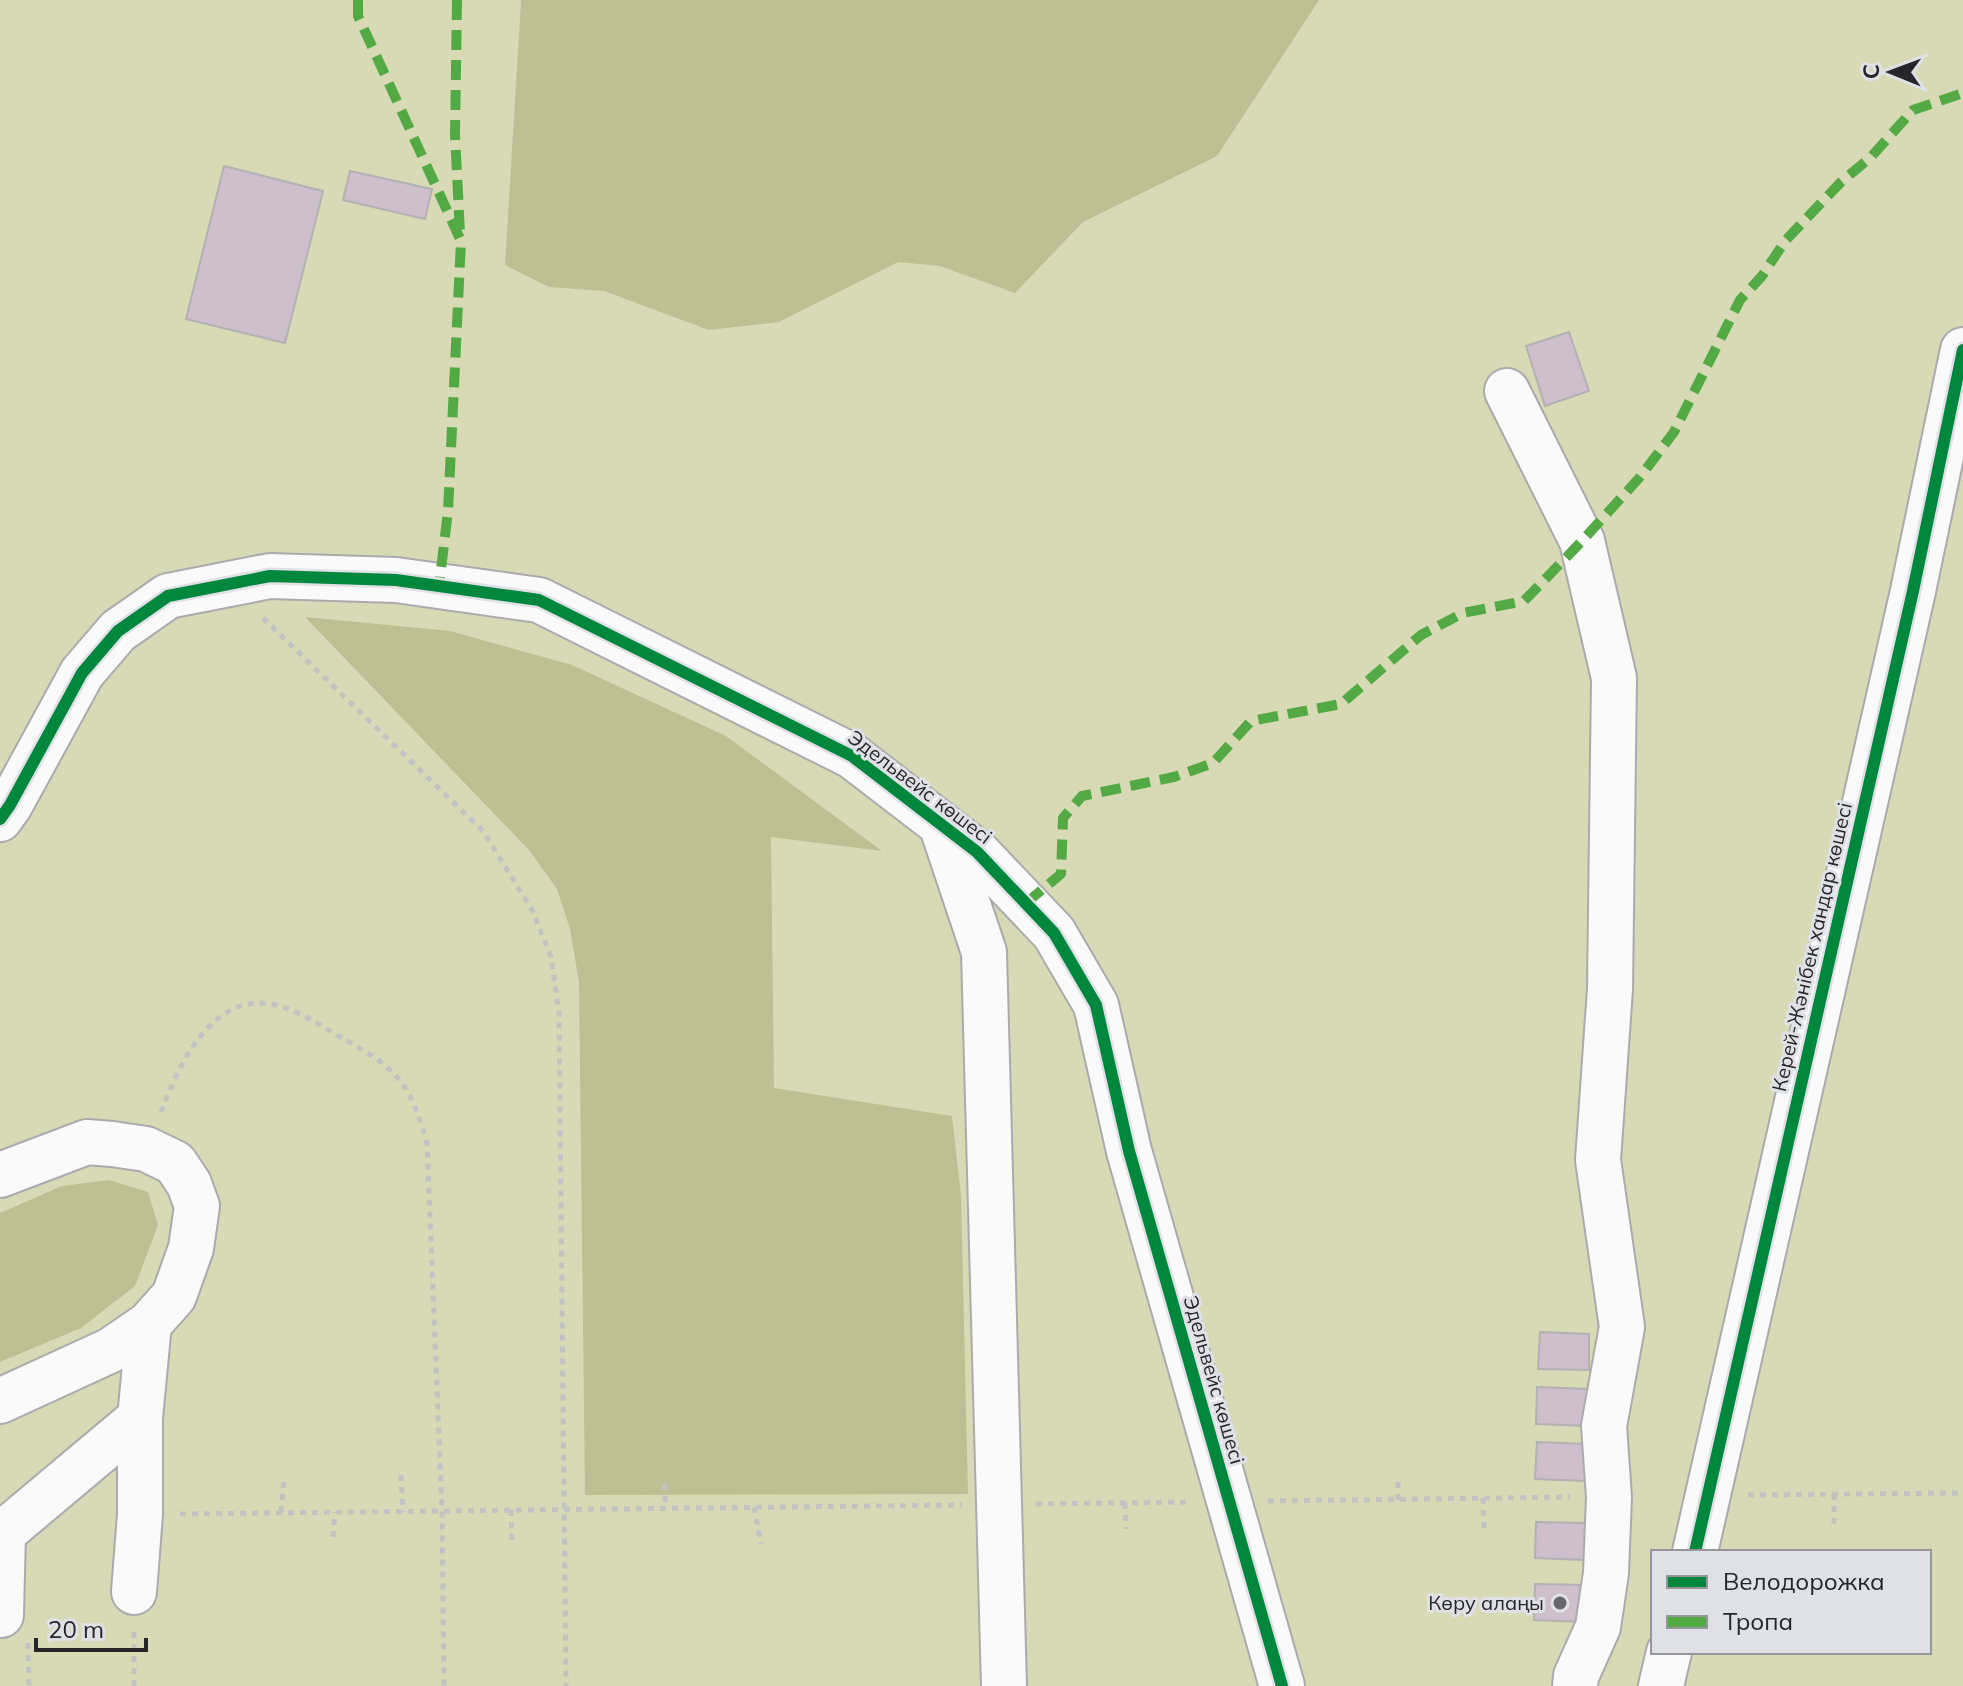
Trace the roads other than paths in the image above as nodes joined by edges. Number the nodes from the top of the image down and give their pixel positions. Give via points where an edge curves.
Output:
1 (1963, 350) edge
2 (1507, 391) dead end
3 (0, 819) edge
4 (941, 824) junction
5 (0, 1175) edge
6 (149, 1324) junction
7 (0, 1401) edge
8 (140, 1418) junction
9 (1696, 1550) edge
10 (134, 1592) road end
11 (1, 1615) edge
12 (1669, 1654) edge
13 (1004, 1686) edge
14 (1282, 1686) edge
15 (1575, 1686) edge
16 (1661, 1686) edge

1 - 9 street, Керей-Жәнібек хандар көшесі
2 - 15 street via 1582,541 1614,678 1610,989 1598,1160 1622,1327 1604,1426 1609,1497 1606,1573 1598,1627
3 - 4 street, Эдельвейс көшесі via 82,673 118,631 168,596 270,576 396,580 539,600 852,756
4 - 13 street via 984,952
4 - 14 street, Эдельвейс көшесі via 977,852 1054,933 1096,1005 1129,1151
5 - 6 street via 87,1142 146,1149 175,1163 197,1206 191,1248 174,1296
6 - 7 street via 111,1350
6 - 8 street
8 - 10 street
8 - 11 street via 3,1533
12 - 16 street

